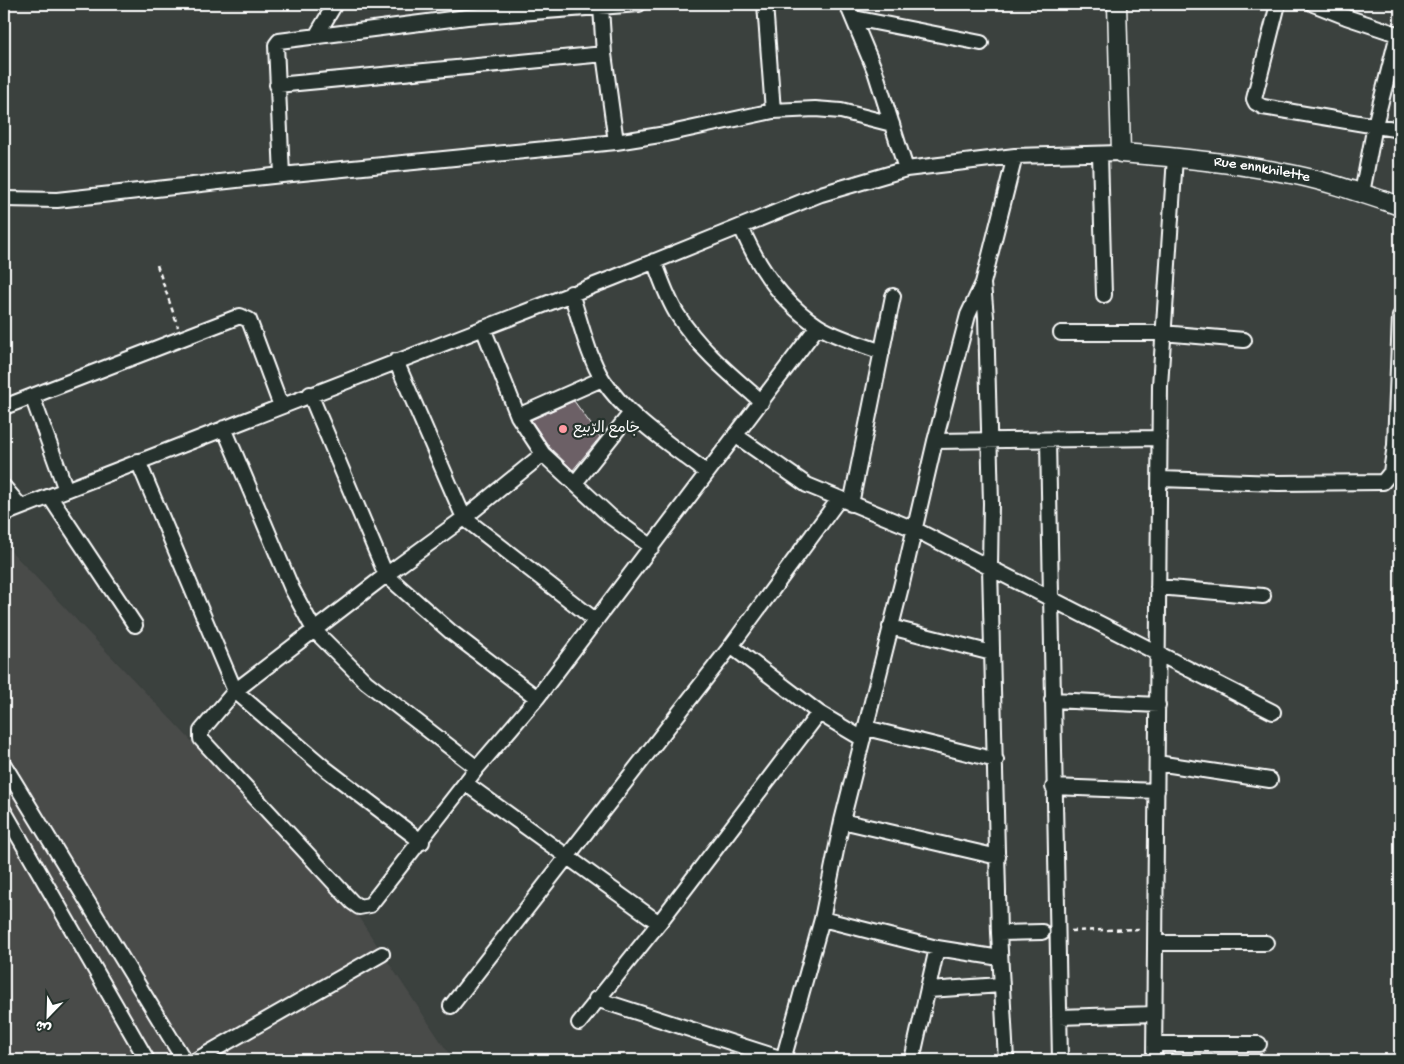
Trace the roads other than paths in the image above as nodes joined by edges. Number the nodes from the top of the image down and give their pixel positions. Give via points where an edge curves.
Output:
1 (335, 4) edge
2 (639, 4) edge
3 (765, 4) edge
4 (847, 4) edge
5 (1117, 4) edge
6 (1278, 4) edge
7 (1313, 4) edge
8 (600, 7) junction
9 (854, 18) junction
10 (1399, 34) edge
11 (316, 36) junction
12 (981, 43) dead end
13 (604, 54) junction
14 (277, 85) junction
15 (773, 111) junction
16 (892, 124) junction
17 (1375, 125) junction
18 (1400, 130) edge
19 (616, 142) junction
20 (1100, 154) junction
21 (1121, 154) junction
22 (1014, 156) junction
23 (1175, 158) junction
24 (906, 170) junction
25 (282, 175) junction
26 (1362, 193) junction
27 (4, 199) edge
28 (1400, 206) edge
29 (741, 228) junction
30 (654, 261) junction
31 (983, 283) junction
32 (571, 293) junction
33 (1104, 295) dead end
34 (893, 296) dead end
35 (1400, 316) edge
36 (818, 326) junction
37 (482, 328) junction
38 (1162, 333) junction
39 (1061, 334) dead end
40 (1244, 340) dead end
41 (882, 352) junction
42 (396, 361) junction
43 (602, 379) junction
44 (310, 394) junction
45 (32, 396) junction
46 (762, 402) junction
47 (281, 406) junction
48 (4, 407) edge
49 (630, 414) junction
50 (518, 416) junction
51 (224, 428) junction
52 (736, 435) junction
53 (1160, 438) junction
54 (988, 439) junction
55 (1048, 440) junction
56 (935, 441) junction
57 (543, 454) junction
58 (138, 461) junction
59 (706, 472) junction
60 (1160, 478) junction
61 (575, 483) junction
62 (4, 487) edge
63 (66, 490) junction
64 (50, 497) junction
65 (845, 502) junction
66 (21, 507) junction
67 (4, 514) edge
68 (464, 518) junction
69 (914, 529) junction
70 (652, 547) junction
71 (990, 567) junction
72 (386, 575) junction
73 (1158, 587) junction
74 (1050, 596) junction
75 (1263, 596) dead end
76 (595, 620) junction
77 (135, 625) dead end
78 (890, 627) junction
79 (314, 630) junction
80 (731, 646) junction
81 (992, 653) junction
82 (1158, 654) junction
83 (235, 692) junction
84 (538, 698) junction
85 (1052, 700) junction
86 (1158, 704) junction
87 (1273, 712) dead end
88 (819, 713) junction
89 (864, 734) junction
90 (996, 760) junction
91 (1157, 763) junction
92 (4, 765) edge
93 (477, 768) junction
94 (1270, 780) dead end
95 (465, 783) junction
96 (1053, 787) junction
97 (1157, 791) junction
98 (4, 811) edge
99 (842, 821) junction
100 (422, 842) junction
101 (998, 857) junction
102 (568, 858) junction
103 (822, 919) junction
104 (659, 924) junction
105 (1042, 932) dead end
106 (999, 933) junction
107 (1156, 936) junction
108 (1266, 943) dead end
109 (937, 948) junction
110 (382, 954) dead end
111 (1000, 958) junction
112 (1001, 985) junction
113 (929, 990) junction
114 (596, 999) junction
115 (451, 1006) dead end
116 (1154, 1014) junction
117 (1059, 1017) junction
118 (578, 1023) dead end
119 (1155, 1044) junction
120 (1260, 1044) dead end
121 (147, 1060) edge
122 (184, 1060) edge
123 (196, 1060) edge
124 (784, 1060) edge
125 (912, 1060) edge
126 (1006, 1060) edge
127 (1060, 1060) edge
128 (1154, 1060) edge

1 - 11 street
2 - 8 street
3 - 15 street
4 - 9 street
5 - 21 street
6 - 17 street via 1254,99 1256,103 1263,107
7 - 10 street
8 - 11 street via 467,17
8 - 13 street
9 - 12 street
9 - 16 street
10 - 17 street
11 - 14 street via 277,43
13 - 14 street
13 - 19 street
14 - 25 street
15 - 16 street via 841,111
15 - 19 street
16 - 24 street
17 - 18 street
17 - 26 street
19 - 25 street
20 - 21 street
20 - 22 street
20 - 33 street
21 - 23 street, Rue ennkhilette
22 - 24 street
22 - 31 street
23 - 26 street, Rue ennkhilette via 1280,172
23 - 38 street
24 - 29 street via 821,194
25 - 27 street via 57,200
26 - 28 street, Rue ennkhilette
29 - 30 street
29 - 36 street via 755,260 770,282
30 - 32 street
30 - 46 street via 671,303 689,330 711,357
31 - 54 street
31 - 56 street via 968,315
32 - 37 street
32 - 43 street
34 - 41 street
35 - 60 street via 1395,445 1391,472 1383,482 1278,483
36 - 41 street
36 - 46 street
37 - 42 street
37 - 50 street
38 - 39 street
38 - 40 street
38 - 53 street
41 - 65 street
42 - 44 street
42 - 68 street
43 - 49 street
43 - 50 street
44 - 47 street
44 - 72 street
45 - 47 street via 236,316 249,320
45 - 48 street
45 - 63 street
46 - 52 street
47 - 51 street
49 - 59 street
49 - 61 street
50 - 57 street
51 - 58 street
51 - 79 street via 292,589
52 - 59 street
52 - 65 street via 786,472
53 - 55 street
53 - 60 street
54 - 55 street
54 - 56 street
54 - 71 street
55 - 74 street
56 - 69 street
57 - 61 street
57 - 68 street
58 - 63 street
58 - 83 street
59 - 70 street
60 - 73 street
61 - 70 street via 611,517
62 - 66 street
63 - 64 street
64 - 66 street
64 - 77 street
65 - 69 street
65 - 80 street
66 - 67 street
68 - 72 street
68 - 76 street
69 - 71 street
69 - 78 street
70 - 76 street
71 - 74 street
71 - 81 street
72 - 79 street
72 - 84 street via 451,632
73 - 75 street
73 - 82 street
74 - 82 street
74 - 85 street
76 - 84 street
78 - 81 street
78 - 89 street
79 - 83 street
79 - 93 street via 366,682
80 - 88 street
80 - 102 street
81 - 90 street
82 - 86 street
82 - 87 street
83 - 100 street via 326,770
83 - 100 street via 201,731 201,739 352,902 358,906 370,905
84 - 93 street
85 - 86 street
85 - 96 street
86 - 91 street
88 - 89 street
88 - 104 street
89 - 90 street
89 - 99 street
90 - 101 street
91 - 94 street
91 - 97 street
92 - 122 street
93 - 95 street
95 - 100 street
95 - 102 street
96 - 97 street
96 - 117 street
97 - 107 street
98 - 121 street
99 - 101 street
99 - 103 street
101 - 106 street
102 - 104 street
102 - 115 street
103 - 109 street
103 - 124 street
104 - 114 street
105 - 106 street
106 - 111 street
107 - 108 street
107 - 116 street
109 - 111 street
109 - 113 street
110 - 123 street
111 - 112 street
112 - 113 street
112 - 126 street
113 - 125 street
114 - 118 street
114 - 124 street
116 - 117 street
116 - 119 street
117 - 127 street
119 - 120 street
119 - 128 street

